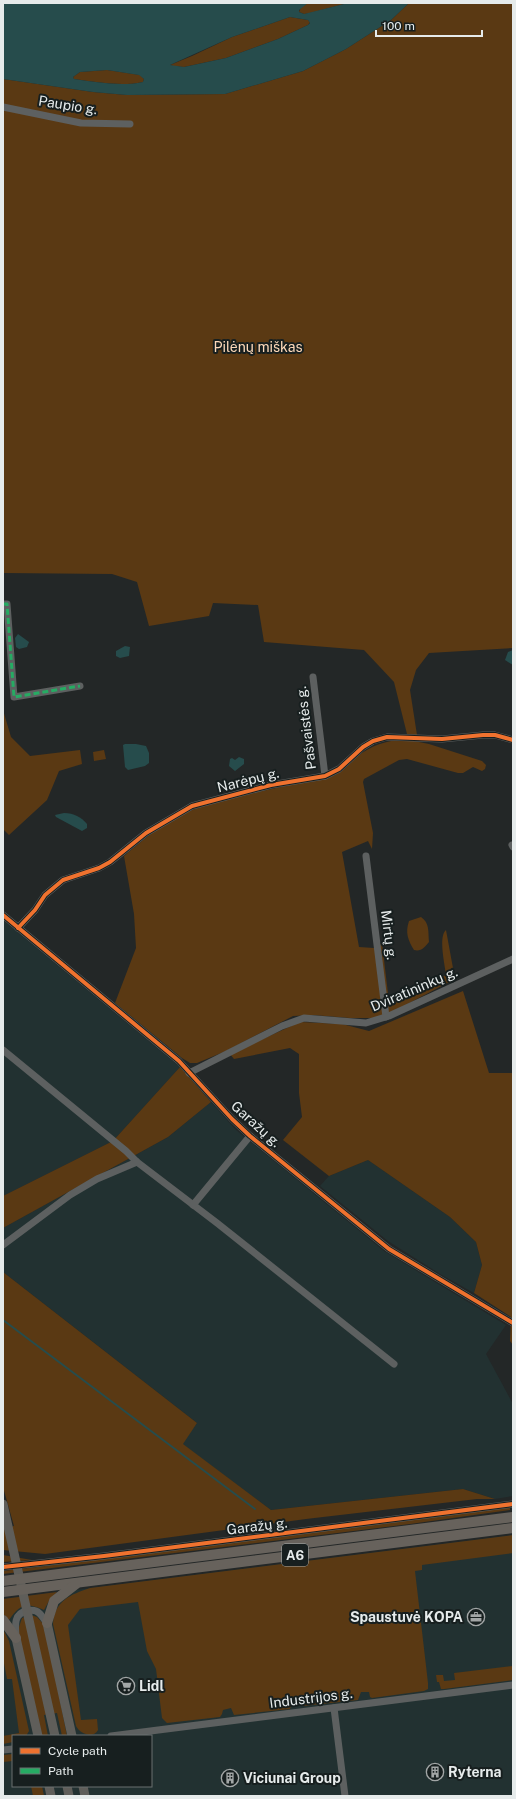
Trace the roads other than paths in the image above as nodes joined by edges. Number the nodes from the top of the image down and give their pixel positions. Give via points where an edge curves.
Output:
1 (3, 107) edge
2 (130, 124) dead end
3 (3, 604) edge
4 (314, 677) dead end
5 (80, 686) dead end
6 (513, 740) edge
7 (325, 776) junction
8 (366, 856) dead end
9 (3, 915) edge
10 (18, 928) junction
11 (513, 959) edge
12 (386, 1017) junction
13 (3, 1050) edge
14 (189, 1073) junction
15 (250, 1136) junction
16 (137, 1162) junction
17 (193, 1205) junction
18 (3, 1245) edge
19 (513, 1323) edge
20 (394, 1364) dead end
21 (3, 1504) edge
22 (513, 1504) edge
23 (513, 1517) edge
24 (513, 1528) edge
25 (3, 1567) edge
26 (3, 1581) edge
27 (79, 1582) junction
28 (3, 1592) edge
29 (3, 1620) edge
30 (47, 1623) junction
31 (16, 1638) junction
32 (513, 1685) edge
33 (334, 1708) junction
34 (38, 1735) edge
35 (55, 1735) edge
36 (72, 1735) edge
37 (119, 1735) edge
38 (345, 1796) edge

1 - 2 street, Paupio g. via 81,123
3 - 5 street via 7,604 14,697
4 - 7 street, Pašvaistės g.
6 - 7 street, Narėpų g. via 495,735 442,739 387,737 363,747 339,769
7 - 10 street, Narėpų g. via 271,785 192,806 146,833 110,862 63,880 46,895
8 - 12 street, Mirtų g.
9 - 10 street, Garažų g.
10 - 14 street, Garažų g. via 179,1061
11 - 12 street, Dviratininkų g.
12 - 14 street, Dviratininkų g. via 366,1023 304,1018 282,1026
13 - 16 street
14 - 15 street, Garažų g.
15 - 17 street
15 - 19 street, Garažų g. via 389,1249
16 - 17 street
16 - 18 street via 97,1179
17 - 20 street
21 - 35 main road
22 - 25 street, Garažų g.
23 - 26 highway, A6
24 - 27 highway, A6
27 - 28 highway, A6
27 - 30 highway via 54,1601
29 - 31 highway
30 - 31 street via 36,1611 22,1612 15,1622
30 - 36 main road
31 - 34 main road
32 - 33 street, Industrijos g.
33 - 37 street, Industrijos g.
33 - 38 street

